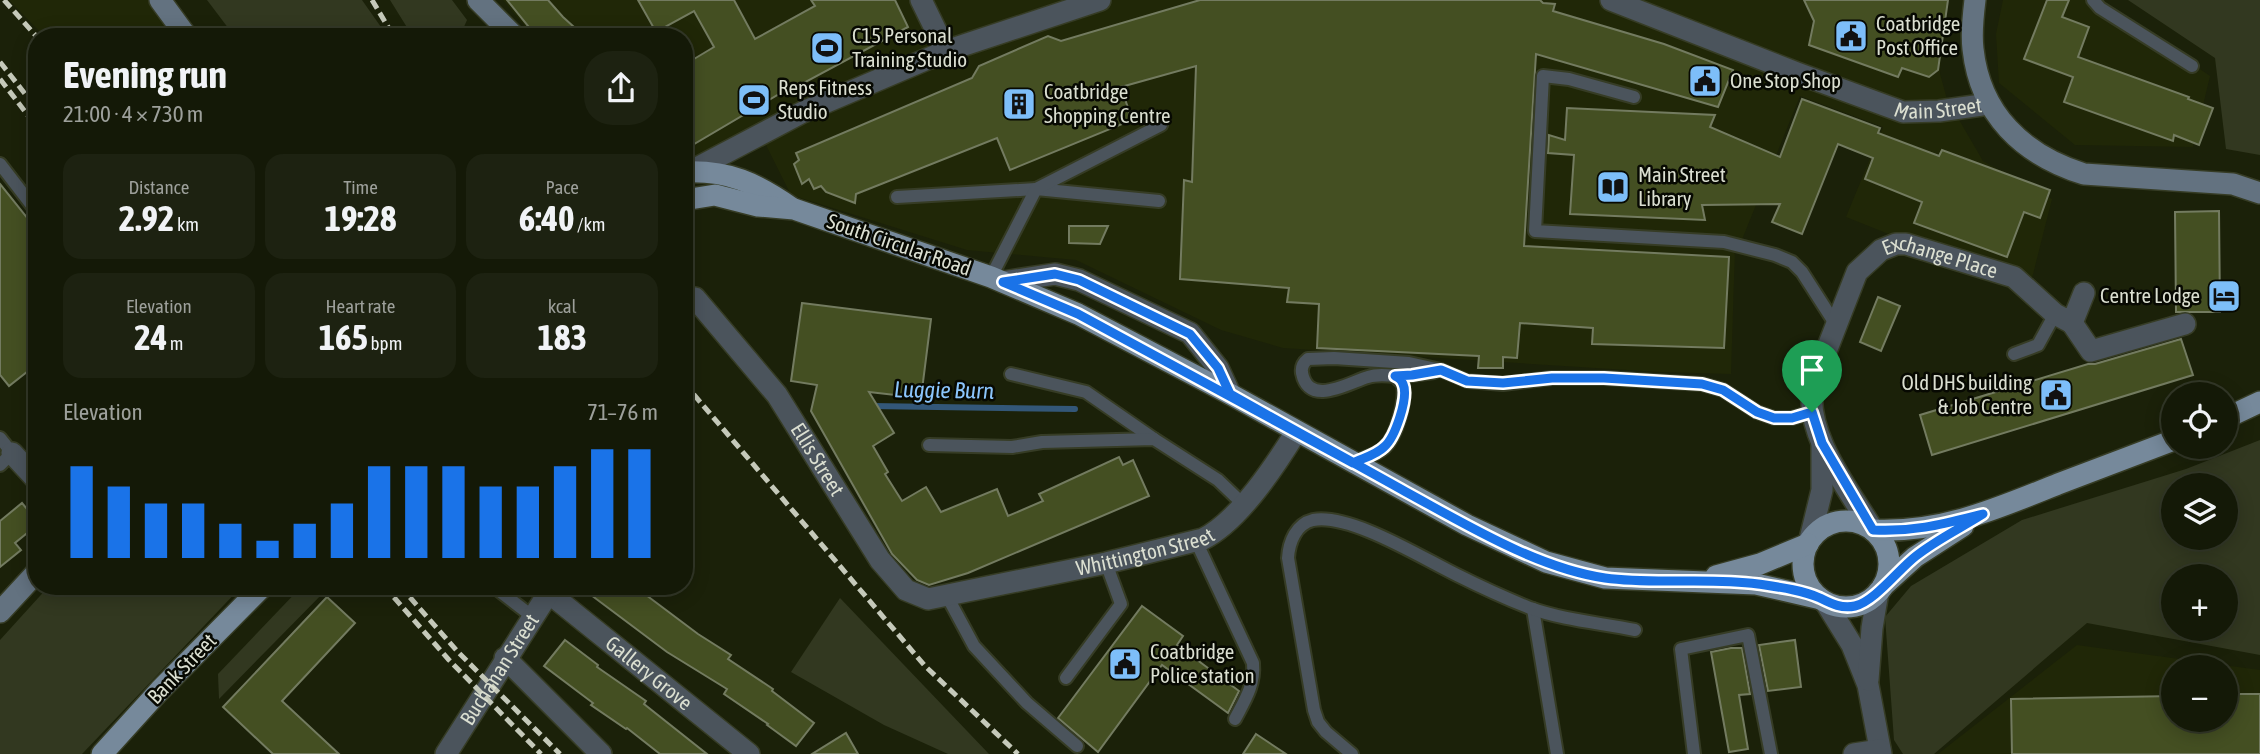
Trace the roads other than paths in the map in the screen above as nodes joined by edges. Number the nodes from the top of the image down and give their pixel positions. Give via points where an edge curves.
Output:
1 (160, 0) edge
2 (478, 0) edge
3 (922, 0) edge
4 (1100, 0) edge
5 (1611, 0) edge
6 (1975, 0) edge
7 (2092, 0) edge
8 (180, 28) edge
9 (506, 28) edge
10 (946, 51) junction
11 (2192, 66) dead end
12 (1634, 97) dead end
13 (1989, 104) junction
14 (1161, 125) dead end
15 (0, 164) edge
16 (693, 168) edge
17 (693, 171) edge
18 (1035, 189) junction
19 (2260, 193) edge
20 (897, 197) dead end
21 (693, 199) edge
22 (28, 200) edge
23 (1159, 201) dead end
24 (794, 209) junction
25 (997, 280) junction
26 (2084, 293) dead end
27 (695, 298) dead end
28 (2064, 319) junction
29 (2185, 324) dead end
30 (1836, 325) junction
31 (2014, 354) dead end
32 (1352, 359) junction
33 (1441, 370) junction
34 (1011, 374) dead end
35 (1395, 376) junction
36 (1366, 377) junction
37 (2260, 393) edge
38 (1230, 394) junction
39 (2260, 402) edge
40 (2238, 411) edge
41 (1812, 412) junction
42 (2238, 413) edge
43 (2260, 413) edge
44 (2238, 416) edge
45 (1296, 432) junction
46 (1154, 439) junction
47 (1822, 443) junction
48 (929, 445) dead end
49 (2161, 445) edge
50 (4, 452) edge
51 (1353, 463) junction
52 (28, 472) edge
53 (1243, 505) junction
54 (1983, 514) junction
55 (1873, 530) junction
56 (1196, 541) junction
57 (1809, 542) junction
58 (1106, 563) junction
59 (1693, 580) junction
60 (28, 582) edge
61 (1881, 589) junction
62 (254, 595) edge
63 (505, 595) edge
64 (547, 595) edge
65 (558, 595) edge
66 (947, 596) junction
67 (1824, 601) junction
68 (1533, 609) junction
69 (0, 612) edge
70 (533, 617) junction
71 (1635, 630) dead end
72 (505, 658) junction
73 (1066, 678) dead end
74 (1868, 685) junction
75 (1235, 719) dead end
76 (1077, 746) dead end
77 (1880, 752) edge
78 (102, 754) edge
79 (446, 754) edge
80 (601, 754) edge
81 (749, 754) edge
82 (1353, 754) edge
83 (1557, 754) edge
84 (1695, 754) edge
85 (1771, 754) edge
86 (1854, 754) edge

1 - 8 main road
2 - 9 main road
3 - 10 street
4 - 10 street
5 - 13 street, Main Street via 1903,112
6 - 13 main road via 1975,63
7 - 11 lane
10 - 16 street via 803,112
12 - 30 lane via 1543,76 1535,231 1724,242 1775,255 1802,271
13 - 19 main road, Main Street via 2006,128 2061,167 2084,174 2233,184
14 - 18 lane
15 - 22 lane
17 - 24 main road, South Circular Road via 720,173 763,188
18 - 20 lane
18 - 23 lane
18 - 25 lane
21 - 24 main road, South Circular Road via 715,195
24 - 25 main road, South Circular Road
25 - 38 main road, South Circular Road via 1078,314
25 - 38 street, South Circular Road via 1055,274 1079,280 1190,334 1218,368
26 - 28 street
27 - 66 street, Ellis Street via 777,395 895,578 915,596
28 - 29 street, Exchange Place via 2091,351
28 - 30 street, Exchange Place via 2014,277 1896,244 1881,250 1857,272
28 - 31 lane via 2038,345
30 - 41 street, Exchange Place via 1813,385
32 - 33 lane
32 - 36 lane
32 - 36 lane via 1308,359 1301,370 1307,383 1324,391
33 - 35 lane
33 - 41 lane via 1467,381 1503,383 1604,378 1702,384 1723,390 1774,418
34 - 46 lane via 1086,393
35 - 36 lane
35 - 51 lane via 1404,390 1392,436 1378,452
37 - 40 main road
38 - 45 main road, South Circular Road
39 - 42 main road
41 - 47 street, Exchange Place
43 - 44 main road
45 - 51 main road, South Circular Road
45 - 53 street, Whittington Street
46 - 48 lane via 1012,447
46 - 53 lane via 1218,480
47 - 55 street, Exchange Place
47 - 57 street, Exchange Place via 1822,490
49 - 54 main road
50 - 52 street
51 - 59 main road, South Circular Road via 1466,525 1546,562 1605,578
53 - 56 street, Whittington Street via 1213,534
54 - 55 main road via 1928,528
54 - 61 main road via 1915,557
55 - 57 main road via 1861,523 1834,522
55 - 61 main road via 1888,553 1889,567
56 - 58 street, Whittington Street
56 - 75 lane via 1253,663 1250,691
57 - 59 main road, South Circular Road via 1760,564
57 - 67 main road via 1804,574 1814,594
58 - 66 street, Whittington Street
58 - 73 lane via 1121,604
59 - 67 main road, South Circular Road via 1756,584
60 - 69 main road
61 - 67 main road via 1855,606
61 - 74 street via 1871,628
62 - 78 main road, Bank Street
63 - 70 lane
64 - 70 street, Buchanan Street
65 - 81 street, Gallery Grove
66 - 76 lane via 974,646 1027,704
67 - 74 street via 1852,645
68 - 71 lane
68 - 82 lane via 1349,524 1306,523 1296,532 1288,558 1306,671 1318,722
68 - 83 lane
70 - 72 street, Buchanan Street
72 - 79 street, Buchanan Street
72 - 80 street
74 - 77 street
77 - 86 street
84 - 85 lane via 1681,649 1748,635

